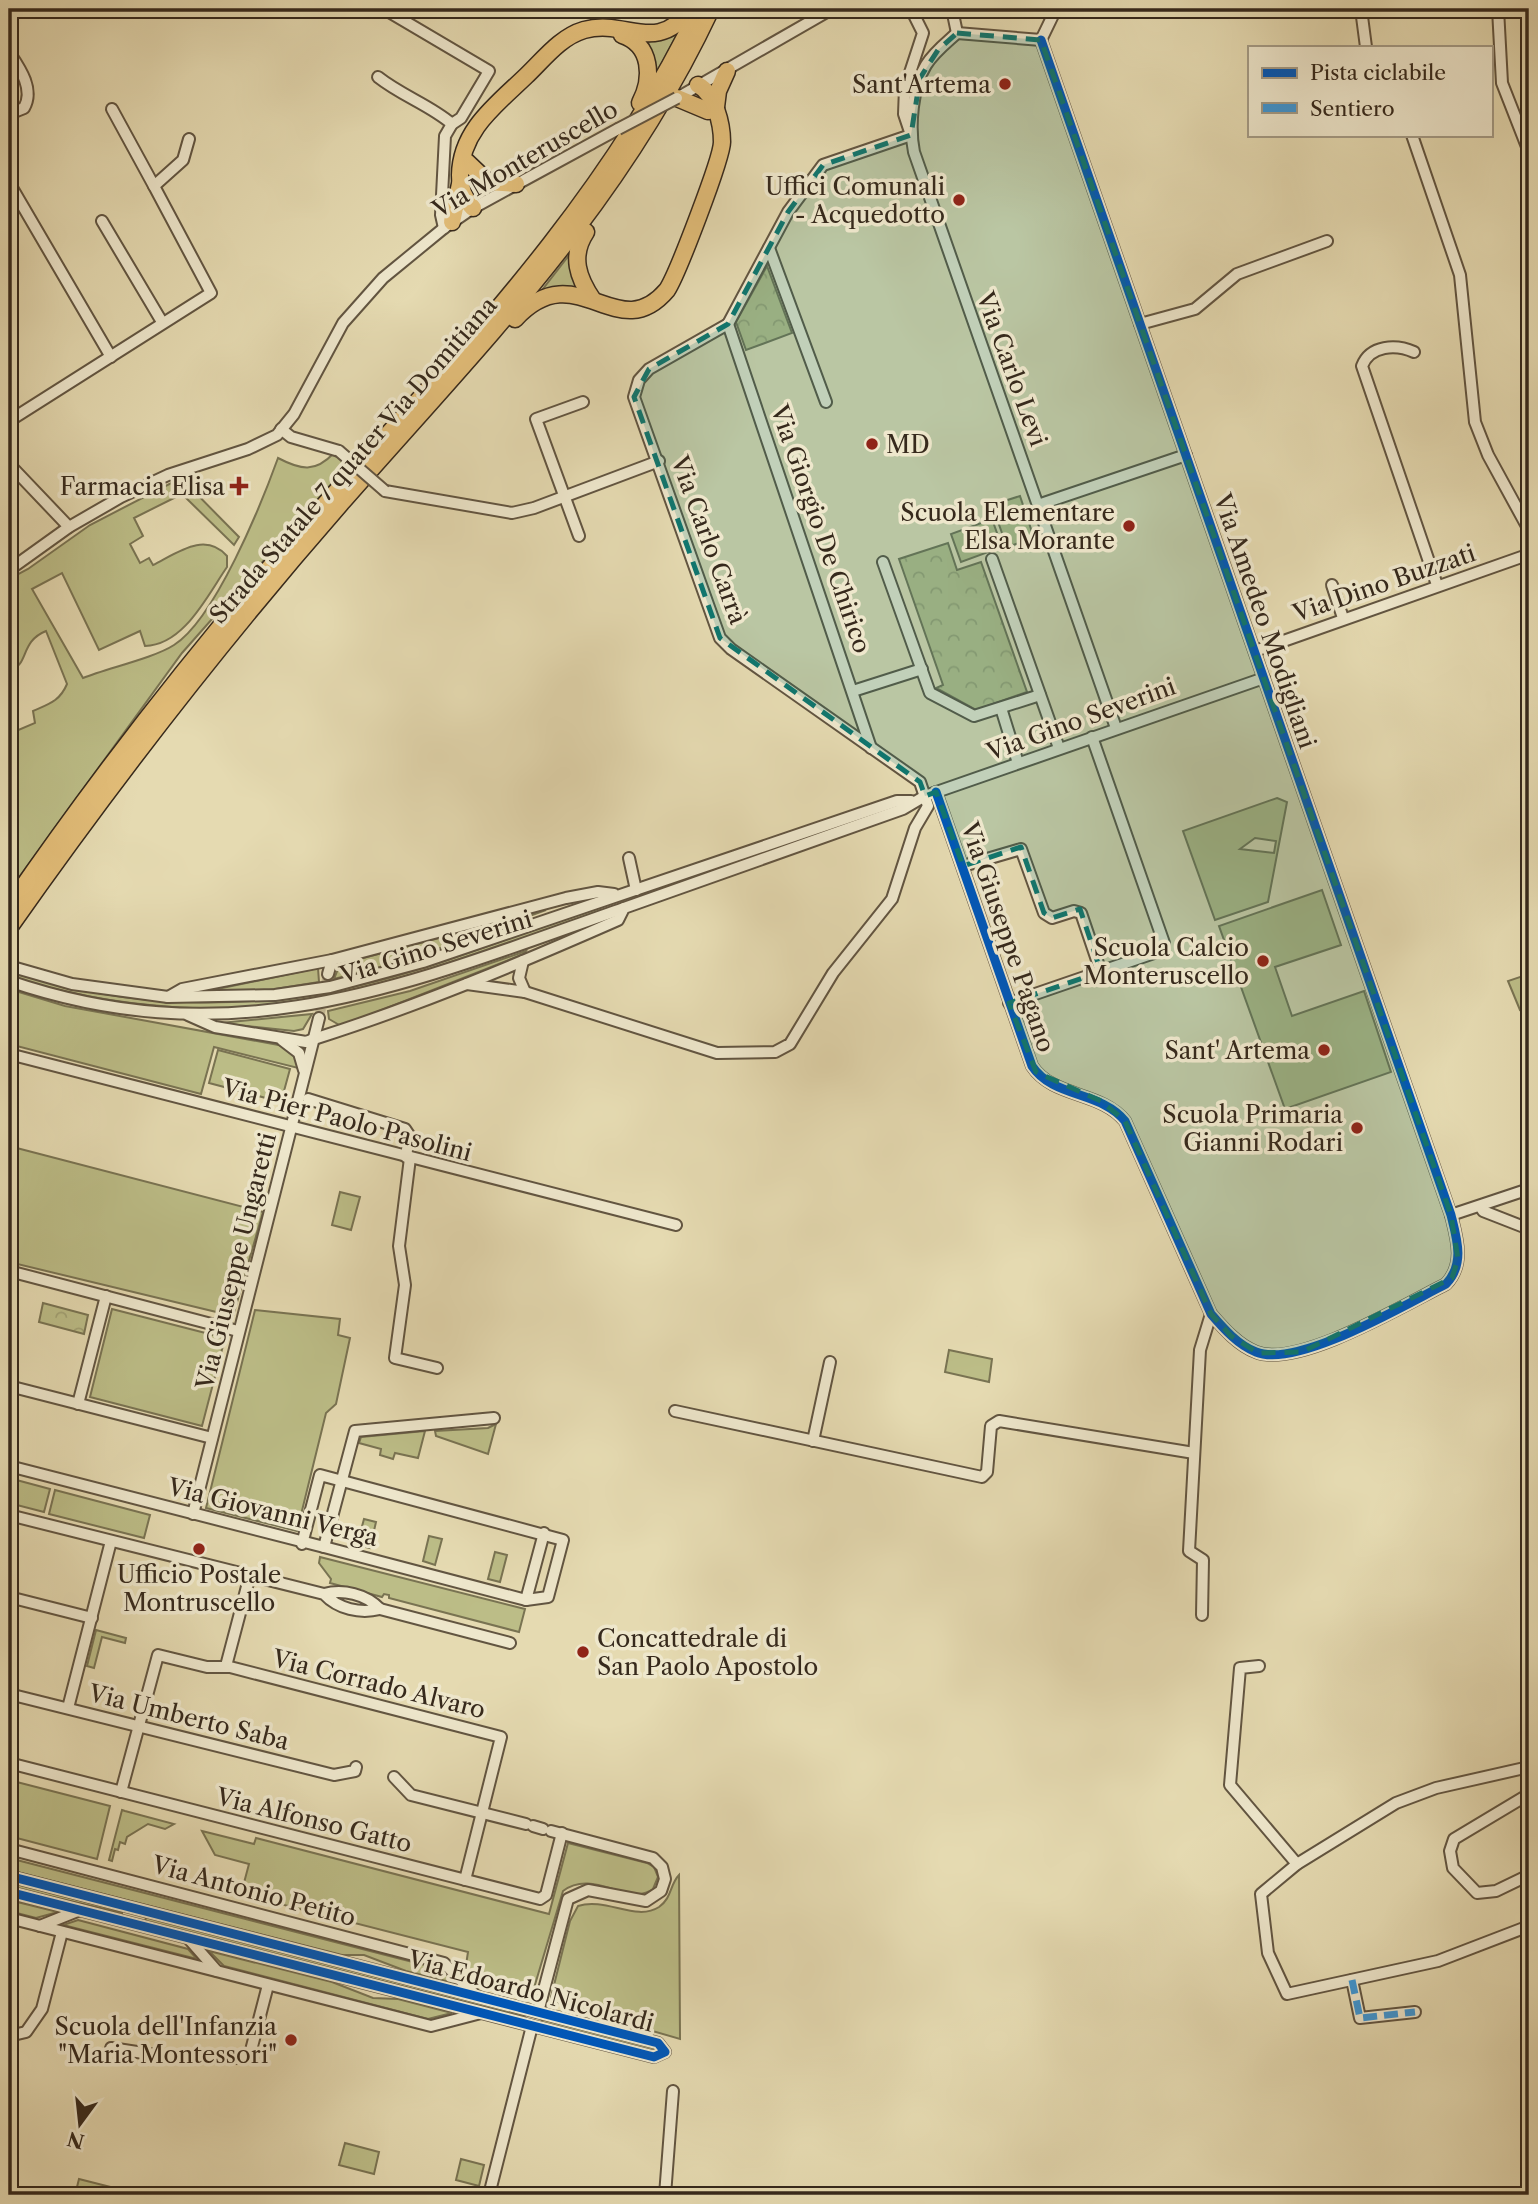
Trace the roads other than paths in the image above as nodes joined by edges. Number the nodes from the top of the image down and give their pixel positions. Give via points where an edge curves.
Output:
1 (384, 9) edge
2 (691, 9) edge
3 (699, 9) edge
4 (711, 9) edge
5 (832, 9) edge
6 (911, 9) edge
7 (952, 9) edge
8 (1056, 9) edge
9 (1362, 9) edge
10 (1498, 9) edge
11 (818, 12) edge
12 (614, 30) junction
13 (957, 33) junction
14 (1041, 40) junction
15 (1366, 46) edge
16 (9, 52) edge
17 (727, 71) junction
18 (378, 77) dead end
19 (698, 85) junction
20 (677, 97) junction
21 (112, 109) dead end
22 (714, 113) junction
23 (9, 114) edge
24 (637, 122) junction
25 (452, 124) junction
26 (911, 135) junction
27 (1412, 136) edge
28 (189, 139) dead end
29 (1529, 152) edge
30 (466, 157) junction
31 (460, 184) junction
32 (516, 184) junction
33 (11, 186) dead end
34 (154, 187) junction
35 (473, 208) junction
36 (592, 211) junction
37 (102, 221) dead end
38 (448, 225) junction
39 (1327, 241) dead end
40 (769, 248) junction
41 (593, 300) junction
42 (162, 322) junction
43 (728, 324) junction
44 (1140, 324) junction
45 (496, 332) junction
46 (1414, 352) dead end
47 (111, 357) junction
48 (583, 402) dead end
49 (826, 402) dead end
50 (9, 421) edge
51 (281, 429) junction
52 (1186, 455) junction
53 (659, 461) junction
54 (9, 464) edge
55 (566, 497) junction
56 (1038, 505) junction
57 (69, 527) junction
58 (1529, 530) edge
59 (579, 536) dead end
60 (1528, 556) edge
61 (992, 559) dead end
62 (883, 562) dead end
63 (9, 570) edge
64 (1332, 585) dead end
65 (1437, 585) junction
66 (1343, 618) junction
67 (1255, 651) junction
68 (922, 668) junction
69 (1264, 678) junction
70 (853, 691) junction
71 (1040, 695) junction
72 (1001, 708) junction
73 (1116, 728) junction
74 (1092, 737) junction
75 (872, 748) junction
76 (1059, 748) junction
77 (1018, 763) junction
78 (931, 794) junction
79 (907, 805) junction
80 (915, 828) junction
81 (629, 858) dead end
82 (963, 866) junction
83 (636, 890) junction
84 (619, 894) junction
85 (9, 907) edge
86 (624, 908) junction
87 (9, 928) edge
88 (331, 960) junction
89 (523, 961) junction
90 (9, 966) edge
91 (1101, 972) junction
92 (328, 974) tunnel mouth
93 (9, 981) edge
94 (467, 984) junction
95 (525, 992) junction
96 (168, 997) junction
97 (1009, 1003) junction
98 (188, 1015) junction
99 (319, 1018) tunnel mouth
100 (273, 1037) junction
101 (314, 1039) junction
102 (9, 1054) edge
103 (305, 1075) junction
104 (308, 1099) dead end
105 (292, 1127) junction
106 (408, 1158) junction
107 (1529, 1189) edge
108 (1480, 1206) junction
109 (1451, 1215) junction
110 (676, 1225) dead end
111 (1529, 1228) edge
112 (9, 1271) edge
113 (106, 1296) junction
114 (1211, 1314) junction
115 (239, 1331) junction
116 (830, 1362) dead end
117 (437, 1368) dead end
118 (9, 1386) edge
119 (78, 1404) junction
120 (675, 1411) dead end
121 (494, 1418) dead end
122 (212, 1438) junction
123 (813, 1441) junction
124 (1194, 1453) junction
125 (9, 1466) edge
126 (342, 1480) junction
127 (193, 1514) junction
128 (9, 1515) edge
129 (544, 1532) junction
130 (111, 1541) junction
131 (302, 1544) junction
132 (324, 1547) junction
133 (250, 1575) junction
134 (9, 1597) edge
135 (526, 1600) junction
136 (1202, 1615) dead end
137 (92, 1618) junction
138 (510, 1643) dead end
139 (226, 1666) junction
140 (1259, 1667) dead end
141 (9, 1694) edge
142 (68, 1709) junction
143 (138, 1724) junction
144 (9, 1763) edge
145 (356, 1767) dead end
146 (1529, 1767) edge
147 (394, 1777) dead end
148 (121, 1792) junction
149 (1529, 1794) edge
150 (482, 1813) junction
151 (543, 1829) junction
152 (9, 1849) edge
153 (1297, 1864) junction
154 (1529, 1875) edge
155 (9, 1876) edge
156 (465, 1880) junction
157 (9, 1892) edge
158 (136, 1909) junction
159 (80, 1910) junction
160 (9, 1918) edge
161 (132, 1923) junction
162 (40, 1926) junction
163 (1529, 1926) edge
164 (62, 1932) junction
165 (188, 1938) junction
166 (218, 1971) junction
167 (1353, 1980) junction
168 (268, 1984) junction
169 (476, 1996) junction
170 (538, 2012) junction
171 (1415, 2012) dead end
172 (482, 2013) junction
173 (532, 2026) junction
174 (9, 2036) edge
175 (111, 2048) dead end
176 (673, 2091) dead end
177 (489, 2195) edge
178 (666, 2195) edge

1 - 25 street via 489,71 461,118
2 - 12 highway via 663,33
3 - 24 highway, Strada Statale 7 quater Via Domitiana
4 - 36 highway, Strada Statale 7 quater Via Domitiana via 648,129
5 - 11 street, Via Monteruscello
6 - 26 street via 923,33 905,88 904,114
7 - 13 street
8 - 14 street
9 - 15 street
10 - 29 street via 1502,83
11 - 17 street, Via Monteruscello
12 - 24 highway via 637,42 648,61
12 - 30 highway via 584,30 558,45 485,116 469,136
13 - 14 street
13 - 26 street, Via Carlo Levi via 922,72
14 - 44 street, Via Amedeo Modigliani
16 - 23 street via 28,95 24,108
17 - 19 street, Via Monteruscello
17 - 22 highway
18 - 25 street
19 - 20 street, Via Monteruscello
19 - 22 highway via 705,89
20 - 22 highway
20 - 32 street, Via Monteruscello, bridge
21 - 34 street
22 - 41 highway via 722,140 720,156 667,290 650,305 635,310 619,310
24 - 85 highway, Strada Statale 7 quater Via Domitiana via 552,246 198,655
25 - 38 street via 443,149 441,215
26 - 40 street via 823,165 788,212
26 - 56 street, Via Carlo Levi
27 - 58 street via 1460,275 1475,422
28 - 34 street via 183,160
30 - 31 highway via 460,163
30 - 32 highway via 488,182
30 - 35 highway
31 - 35 highway
31 - 38 highway
32 - 35 street, Via Monteruscello
33 - 47 street
34 - 42 street via 211,293
35 - 38 street, Via Monteruscello
36 - 41 highway via 576,257 582,284
36 - 45 highway, Strada Statale 7 quater Via Domitiana
37 - 42 street
38 - 51 street, Via Monteruscello via 358,302
39 - 44 street via 1237,274 1195,309
40 - 43 street
40 - 49 street
41 - 45 highway via 574,293 550,295
42 - 47 street
43 - 53 street, Via Carlo Carrà via 649,369 639,380 634,397
43 - 70 street, Via Giorgio De Chirico
44 - 52 street, Via Amedeo Modigliani
45 - 87 highway, Strada Statale 7 quater Via Domitiana via 252,609 157,726
46 - 65 street via 1400,345 1374,352 1362,366
47 - 50 street
48 - 55 street via 536,419
51 - 55 street, bridge via 291,437 339,451 385,491 512,513
51 - 57 street, Via Monteruscello via 255,446 168,475
52 - 56 street
52 - 67 street, Via Amedeo Modigliani
53 - 55 street
53 - 75 street, Via Carlo Carrà via 720,638
54 - 57 street
55 - 59 street
56 - 73 street, Via Carlo Levi
57 - 63 street, Via Monteruscello
60 - 65 street, Via Dino Buzzati
61 - 71 street
62 - 68 street
64 - 66 street
65 - 66 street, Via Dino Buzzati
66 - 67 street, Via Dino Buzzati
67 - 69 street, Via Amedeo Modigliani
68 - 70 street
68 - 72 street via 930,693 968,715
69 - 73 street, Via Gino Severini
69 - 109 street, Via Amedeo Modigliani
70 - 75 street, Via Giorgio De Chirico
71 - 72 street
71 - 76 street
72 - 77 street
73 - 74 street, Via Gino Severini
74 - 76 street, Via Gino Severini
74 - 91 street via 1164,943 1158,953
75 - 78 street, Via Carlo Carrà
76 - 77 street, Via Gino Severini
77 - 78 street, Via Gino Severini
78 - 79 street, Via Gino Severini
78 - 80 street
78 - 82 street, Via Giuseppe Pagano
79 - 80 street
79 - 83 street, Via Gino Severini via 897,802
79 - 86 street, Via Gino Severini
80 - 95 street via 892,899 833,973 800,1031 784,1049 718,1053
81 - 83 street
82 - 91 street via 1021,849 1044,914 1052,918 1081,913
82 - 97 street, Via Giuseppe Pagano
83 - 84 street, Via Gino Severini
84 - 88 street, Via Gino Severini via 598,892 566,898
84 - 96 street, Via Gino Severini via 371,977 275,995
86 - 89 street, Via Gino Severini via 618,920
86 - 98 street, Via Gino Severini via 365,995 280,1010
88 - 92 street
88 - 96 street, Via Gino Severini via 182,989
89 - 94 street, Via Gino Severini
89 - 95 street via 519,978
90 - 96 street, Via Gino Severini via 72,984
91 - 97 street
93 - 98 street, Via Gino Severini via 62,997
94 - 95 street
94 - 101 street, Via Gino Severini
97 - 114 street, Via Giuseppe Pagano via 1036,1072 1052,1084 1111,1106 1125,1121
98 - 100 street via 215,1027
99 - 101 street, Via Giuseppe Ungaretti
100 - 101 street
100 - 103 street via 299,1053
101 - 103 street, Via Giuseppe Ungaretti
102 - 105 street, Via Pier Paolo Pasolini
103 - 105 street, Via Giuseppe Ungaretti
104 - 106 street via 405,1129
105 - 106 street, Via Pier Paolo Pasolini
105 - 115 street, Via Giuseppe Ungaretti
106 - 110 street, Via Pier Paolo Pasolini
106 - 117 street via 399,1246 405,1285 395,1358
107 - 108 street
108 - 109 street
108 - 111 street via 1483,1212
109 - 114 street, Via Giuseppe Pagano via 1458,1247 1456,1271 1446,1284 1302,1352 1258,1353 1231,1336
112 - 113 street
113 - 115 street
113 - 119 street
114 - 124 street via 1200,1350
115 - 122 street, Via Giuseppe Ungaretti
116 - 123 street
118 - 119 street
119 - 122 street
120 - 123 street
121 - 126 street via 355,1432
122 - 127 street, Via Giuseppe Ungaretti
123 - 124 street via 982,1477 987,1472 991,1426 999,1421
124 - 136 street via 1189,1550 1203,1560
125 - 127 street, Via Giovanni Verga
126 - 129 street
126 - 131 street via 320,1475
126 - 132 street
127 - 131 street, Via Giovanni Verga
128 - 130 street
129 - 135 street
129 - 135 street via 564,1540 548,1597
130 - 133 street
130 - 137 street
131 - 132 street, Via Giovanni Verga
132 - 135 street, Via Giovanni Verga
133 - 138 street via 324,1594 334,1604 367,1613 380,1609
133 - 139 street
134 - 137 street
137 - 142 street
139 - 143 street, Via Corrado Alvaro via 207,1667 158,1655
139 - 150 street, Via Corrado Alvaro via 501,1737
140 - 153 street via 1240,1668 1230,1786
141 - 142 street, Via Umberto Saba
142 - 143 street, Via Umberto Saba
143 - 145 street, Via Umberto Saba via 334,1775
143 - 148 street
144 - 148 street, Via Alfonso Gatto
146 - 153 street via 1436,1788 1396,1803
147 - 150 street via 411,1795
148 - 156 street, Via Alfonso Gatto
149 - 154 street via 1458,1833 1450,1851 1453,1868 1477,1893 1496,1891
150 - 151 street
150 - 156 street, Via Corrado Alvaro
151 - 156 street, Via Alfonso Gatto via 542,1899
151 - 170 street via 648,1855 662,1867 665,1879 656,1896 646,1901 587,1889 568,1899
152 - 169 street, Via Antonio Petito via 444,1963
153 - 167 street via 1261,1894 1268,1953 1287,1994
155 - 158 street, Via Edoardo Nicolardi
157 - 159 street, Via Edoardo Nicolardi
158 - 161 street
158 - 169 street, Via Edoardo Nicolardi
159 - 161 street, Via Edoardo Nicolardi
159 - 162 street
160 - 162 street
161 - 165 street, Via Edoardo Nicolardi
162 - 164 street
163 - 167 street via 1438,1961
164 - 166 street
164 - 174 street via 42,2008 26,2032
165 - 166 street
165 - 172 street, Via Edoardo Nicolardi
166 - 168 street
167 - 171 street via 1360,2018
168 - 172 street via 431,2026
168 - 175 street via 248,2058 176,2058
169 - 170 street, Via Edoardo Nicolardi
170 - 173 street, Via Edoardo Nicolardi via 658,2043 665,2052 654,2057
172 - 173 street, Via Edoardo Nicolardi
173 - 177 street
176 - 178 street

